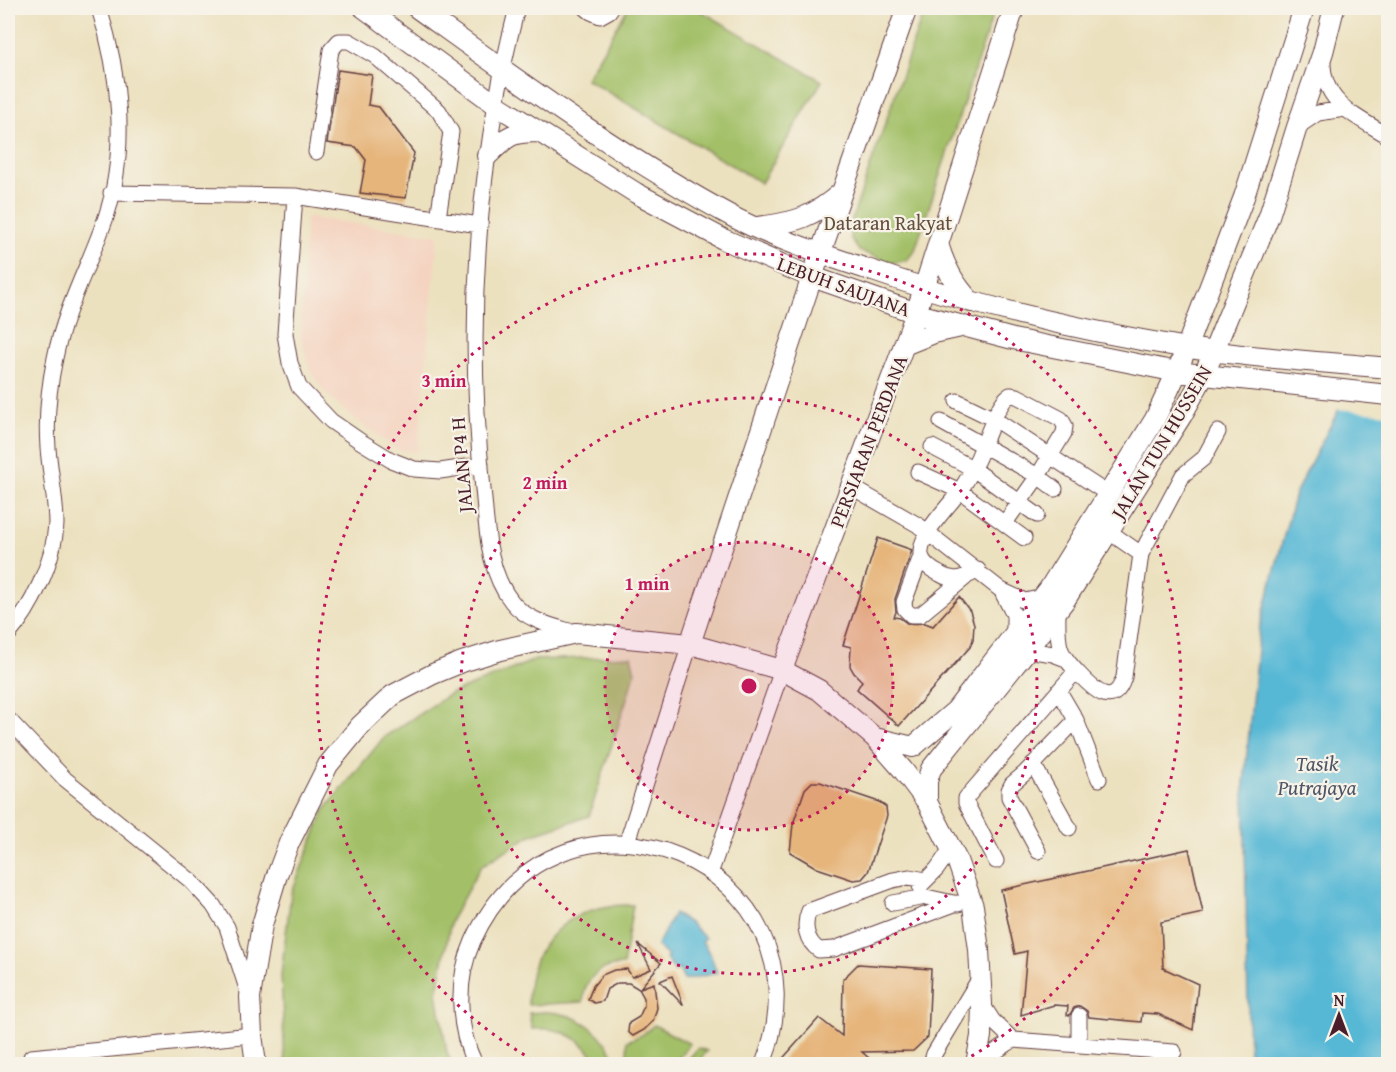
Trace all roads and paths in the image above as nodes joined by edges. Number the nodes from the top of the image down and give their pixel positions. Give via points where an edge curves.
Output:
1 (99, 8) edge
2 (364, 8) edge
3 (417, 8) edge
4 (516, 8) edge
5 (586, 8) edge
6 (611, 8) edge
7 (907, 8) edge
8 (1014, 8) edge
9 (1304, 8) edge
10 (1335, 8) edge
11 (1323, 52) junction
12 (501, 69) junction
13 (495, 104) junction
14 (1345, 109) junction
15 (1297, 127) junction
16 (539, 132) junction
17 (1389, 136) edge
18 (316, 152) dead end
19 (487, 156) junction
20 (842, 192) junction
21 (111, 193) junction
22 (295, 196) junction
23 (438, 218) junction
24 (479, 225) junction
25 (758, 228) junction
26 (938, 244) junction
27 (821, 254) junction
28 (777, 262) junction
29 (812, 278) junction
30 (924, 289) junction
31 (971, 302) junction
32 (802, 308) junction
33 (916, 313) junction
34 (962, 327) junction
35 (904, 345) junction
36 (1187, 347) junction
37 (1213, 351) junction
38 (1389, 368) edge
39 (1178, 372) junction
40 (1204, 375) junction
41 (1389, 395) edge
42 (957, 401) dead end
43 (994, 420) junction
44 (941, 422) dead end
45 (1218, 432) dead end
46 (984, 445) junction
47 (932, 447) dead end
48 (1051, 455) junction
49 (481, 465) junction
50 (972, 468) junction
51 (918, 472) dead end
52 (1038, 476) junction
53 (850, 486) junction
54 (1055, 489) dead end
55 (960, 491) junction
56 (1108, 494) junction
57 (1019, 502) junction
58 (1037, 515) dead end
59 (1005, 523) junction
60 (1108, 531) junction
61 (928, 532) junction
62 (1024, 538) dead end
63 (1141, 554) junction
64 (921, 556) junction
65 (971, 574) junction
66 (1001, 590) junction
67 (1051, 602) junction
68 (576, 633) junction
69 (8, 634) edge
70 (1014, 634) junction
71 (690, 644) junction
72 (1027, 650) junction
73 (1071, 665) junction
74 (782, 670) junction
75 (1059, 691) junction
76 (8, 720) edge
77 (1076, 720) junction
78 (875, 738) junction
79 (1033, 764) junction
80 (1099, 779) dead end
81 (927, 802) junction
82 (1069, 828) dead end
83 (627, 842) junction
84 (951, 849) junction
85 (1038, 851) dead end
86 (996, 861) dead end
87 (711, 871) junction
88 (926, 880) junction
89 (965, 907) junction
90 (981, 976) junction
91 (250, 998) junction
92 (982, 1004) junction
93 (1079, 1016) dead end
94 (252, 1035) junction
95 (1013, 1040) junction
96 (1079, 1044) junction
97 (1174, 1052) dead end
98 (31, 1057) dead end
99 (256, 1065) edge
100 (475, 1065) edge
101 (763, 1065) edge
102 (931, 1065) edge
103 (977, 1065) edge

1 - 21 street via 110,49 119,112 117,171
2 - 13 main road, LEBUH SAUJANA
3 - 12 main road, LEBUH SAUJANA
4 - 12 street, JALAN P4 H
5 - 6 street via 600,16
7 - 20 main road
8 - 26 main road, PERSIARAN PERDANA
9 - 36 main road, JALAN TUN HUSSEIN via 1244,197
10 - 11 main road, JALAN TUN HUSSEIN
11 - 14 street via 1322,68 1328,90
11 - 15 main road, JALAN TUN HUSSEIN
12 - 13 street, JALAN P4 H
12 - 25 main road, LEBUH SAUJANA via 649,169
13 - 16 main road, LEBUH SAUJANA
13 - 19 street, JALAN P4 H
14 - 15 street via 1318,114
14 - 17 street
15 - 37 main road, JALAN TUN HUSSEIN via 1269,216
16 - 19 main road via 509,135
16 - 28 main road, LEBUH SAUJANA via 636,193 723,239
18 - 23 street via 332,50 339,41 348,41 408,82 439,111 450,132
19 - 24 street, JALAN P4 H
20 - 25 main road via 808,217
20 - 27 main road
21 - 22 street
21 - 69 street via 55,357 48,416 56,525 50,556 24,615
22 - 23 street
22 - 49 street via 285,334 299,387 332,421 391,460 414,469 440,471
23 - 24 street
24 - 49 street, JALAN P4 H via 475,333
25 - 27 main road, LEBUH SAUJANA
26 - 30 main road, PERSIARAN PERDANA
26 - 31 main road via 957,288
27 - 29 main road
27 - 30 main road, LEBUH SAUJANA
28 - 29 main road, LEBUH SAUJANA
28 - 32 main road
29 - 32 main road
29 - 33 main road, LEBUH SAUJANA
30 - 31 main road, LEBUH SAUJANA
30 - 33 main road, PERSIARAN PERDANA
31 - 36 main road, LEBUH SAUJANA
32 - 71 main road
33 - 34 main road, LEBUH SAUJANA
33 - 35 main road, PERSIARAN PERDANA
34 - 35 main road
34 - 39 main road, LEBUH SAUJANA
35 - 53 main road, PERSIARAN PERDANA
36 - 37 main road, LEBUH SAUJANA
36 - 39 main road, JALAN TUN HUSSEIN
37 - 38 main road, LEBUH SAUJANA
37 - 40 main road, JALAN TUN HUSSEIN
39 - 40 main road, LEBUH SAUJANA
39 - 56 main road, JALAN TUN HUSSEIN via 1155,419
40 - 41 main road, LEBUH SAUJANA
40 - 60 main road, JALAN TUN HUSSEIN
42 - 43 street
43 - 46 street
43 - 48 street
43 - 48 street via 1010,395 1061,419 1064,433
44 - 46 street
45 - 63 street via 1204,459 1183,475
46 - 50 street
46 - 52 street
47 - 50 street
48 - 52 street
48 - 56 street
49 - 68 street, JALAN P4 H via 489,544 495,573 505,592 532,619
50 - 55 street
50 - 57 street
51 - 55 street
52 - 54 street
52 - 57 street
53 - 61 street
53 - 74 main road, PERSIARAN PERDANA
55 - 59 street
55 - 61 street
56 - 67 main road, JALAN TUN HUSSEIN
57 - 58 street
57 - 59 street
59 - 62 street
60 - 63 street
60 - 67 main road, JALAN TUN HUSSEIN
61 - 64 street
61 - 65 street
63 - 73 street via 1122,683 1110,695 1102,695
64 - 65 street via 926,565 952,580
64 - 65 street via 904,602 911,615 920,615
65 - 66 street
66 - 67 street via 1025,601
66 - 70 street via 1014,615
67 - 70 main road, JALAN TUN HUSSEIN
67 - 72 main road, JALAN TUN HUSSEIN
67 - 73 street via 1060,648
68 - 71 main road
68 - 91 main road via 500,650 433,674 393,695 360,726 328,765 289,843 262,925
70 - 78 main road, JALAN TUN HUSSEIN via 956,710 913,747
71 - 74 main road
71 - 83 street
72 - 73 street via 1053,654
72 - 81 main road, JALAN TUN HUSSEIN via 931,769
73 - 75 street
74 - 78 main road via 819,690
74 - 87 street, PERSIARAN PERDANA
75 - 77 street
75 - 86 street via 966,798
76 - 91 street via 65,779 191,881 213,905 227,927
77 - 79 street
77 - 80 street
78 - 81 main road
79 - 82 street
79 - 85 street via 1012,784 1009,796
81 - 84 main road
83 - 87 street via 672,851
83 - 100 street via 593,844 549,859 529,870 503,893 482,920 468,951 461,985 462,1020
84 - 88 street
84 - 89 main road
87 - 101 street via 748,909 768,946 776,977 777,1009
88 - 89 street via 893,903 926,897
88 - 89 street via 893,880 809,911 805,920 812,945 819,950 834,948
89 - 90 main road
90 - 92 main road
90 - 102 street
91 - 94 main road
92 - 95 street
92 - 103 main road
93 - 96 street
94 - 98 street
94 - 99 main road
95 - 96 street
95 - 103 street
96 - 97 street

